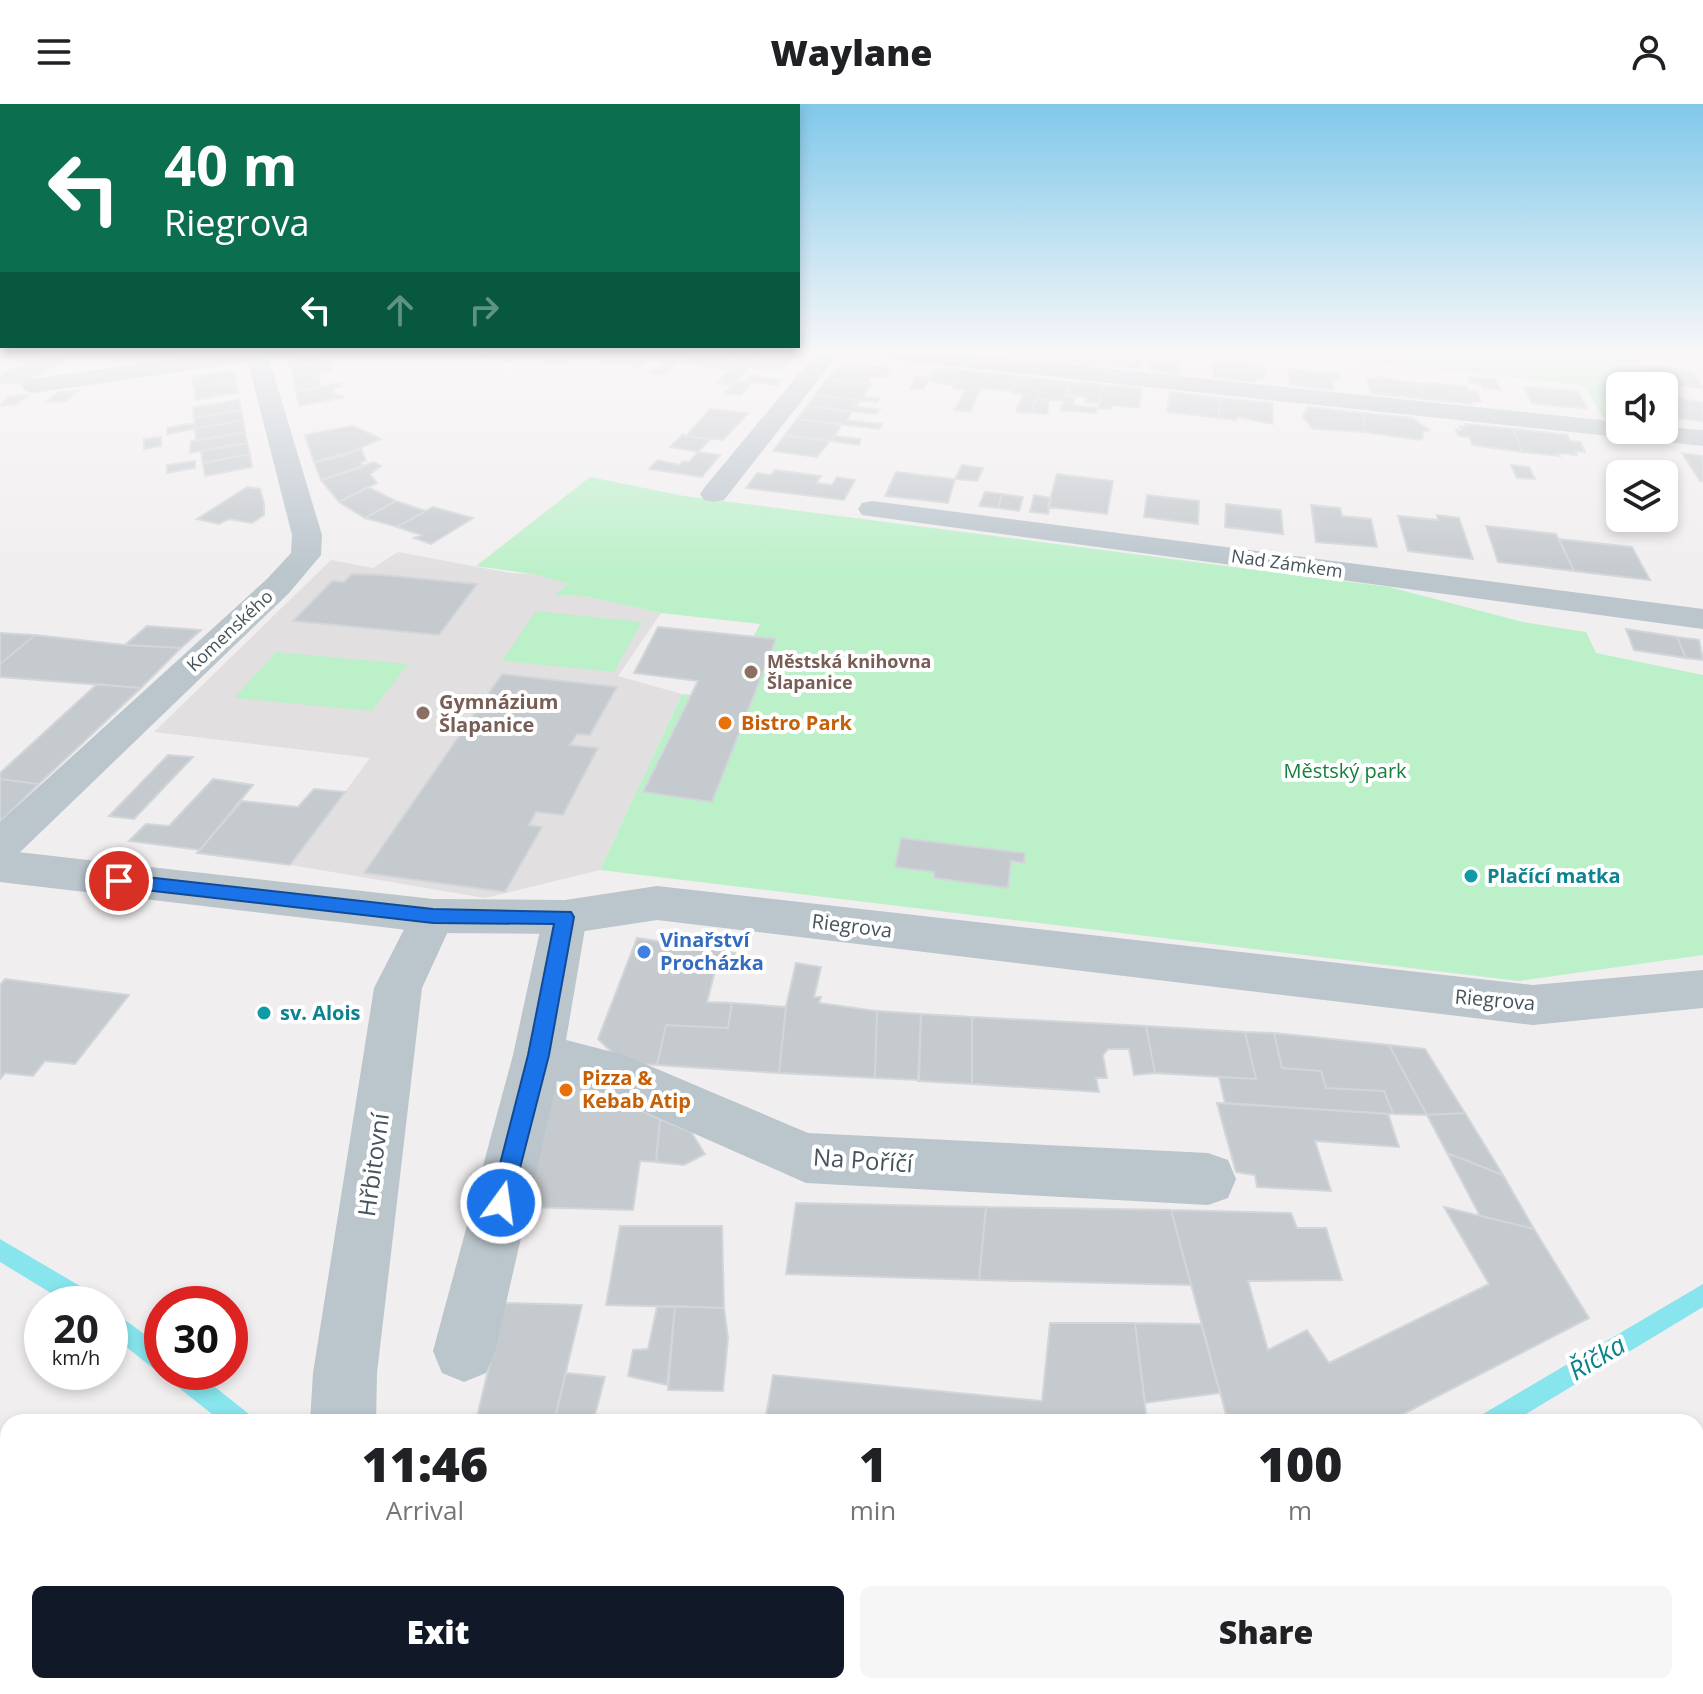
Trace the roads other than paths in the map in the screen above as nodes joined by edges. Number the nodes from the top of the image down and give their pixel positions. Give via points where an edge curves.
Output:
1 (277, 426) edge
2 (769, 426) edge
3 (1585, 426) edge
4 (1606, 428) edge
5 (1678, 436) edge
6 (1703, 438) edge
7 (714, 494) dead end
8 (872, 509) dead end
9 (1703, 619) edge
10 (0, 846) edge
11 (0, 866) edge
12 (433, 916) junction
13 (565, 917) junction
14 (1703, 989) edge
15 (538, 1055) junction
16 (1208, 1179) dead end
17 (464, 1351) dead end
18 (344, 1398) edge

1 - 10 street, Komenského via 307,535 306,555
2 - 7 street
3 - 4 street
5 - 6 street
8 - 9 street, Nad Zámkem
11 - 12 street, Riegrova
12 - 13 street, Riegrova
12 - 18 street, Hřbitovní via 398,988
13 - 14 street, Riegrova via 657,903 1533,1005
13 - 15 street
15 - 16 street, Na Poříčí via 606,1071 806,1158
15 - 17 street

